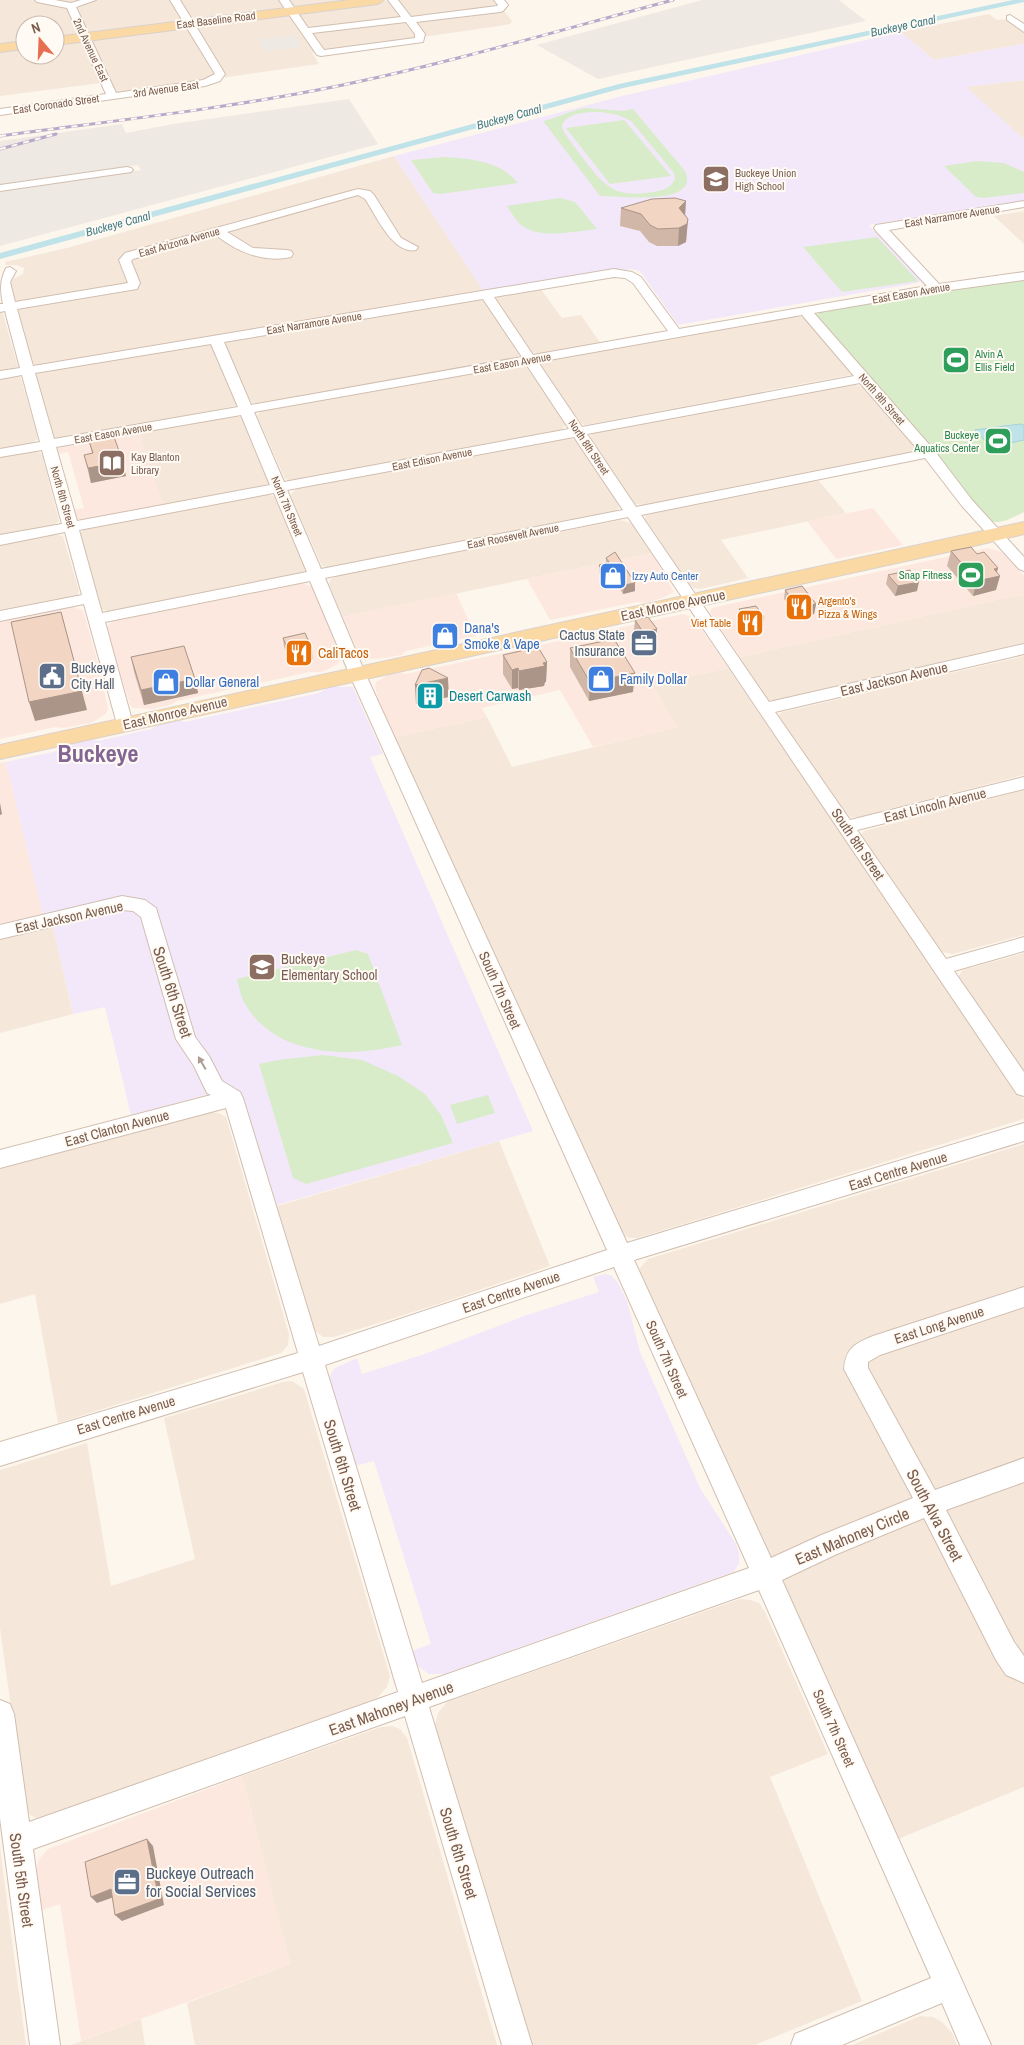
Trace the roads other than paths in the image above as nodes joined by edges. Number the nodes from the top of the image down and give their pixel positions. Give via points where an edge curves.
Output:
1 (40, 0) edge
2 (90, 0) edge
3 (175, 0) edge
4 (284, 0) edge
5 (378, 0) edge
6 (393, 0) edge
7 (500, 4) edge
8 (71, 6) junction
9 (292, 11) junction
10 (1010, 18) dead end
11 (409, 20) junction
12 (189, 24) junction
13 (1024, 29) edge
14 (306, 31) junction
15 (84, 37) junction
16 (65, 40) edge
17 (15, 46) edge
18 (0, 48) edge
19 (112, 96) junction
20 (0, 112) edge
21 (127, 170) dead end
22 (0, 188) edge
23 (1024, 204) edge
24 (218, 231) junction
25 (412, 247) dead end
26 (287, 254) dead end
27 (10, 271) dead end
28 (1024, 276) edge
29 (936, 288) junction
30 (486, 294) junction
31 (5, 307) edge
32 (805, 312) junction
33 (676, 334) junction
34 (216, 340) junction
35 (530, 360) junction
36 (27, 370) junction
37 (0, 375) edge
38 (864, 378) junction
39 (246, 410) junction
40 (579, 432) junction
41 (48, 444) junction
42 (0, 453) edge
43 (929, 453) junction
44 (279, 488) junction
45 (632, 512) junction
46 (72, 526) junction
47 (1024, 528) edge
48 (995, 535) junction
49 (0, 540) edge
50 (1024, 566) edge
51 (316, 575) junction
52 (91, 598) junction
53 (691, 601) junction
54 (0, 616) edge
55 (96, 619) junction
56 (1024, 649) edge
57 (358, 673) junction
58 (764, 709) junction
59 (125, 724) junction
60 (0, 752) edge
61 (1024, 783) edge
62 (846, 827) junction
63 (138, 905) joint
64 (0, 932) edge
65 (1024, 944) edge
66 (942, 967) junction
67 (1024, 1088) edge
68 (233, 1098) junction
69 (1024, 1132) edge
70 (0, 1159) edge
71 (620, 1255) junction
72 (1024, 1297) edge
73 (857, 1358) joint
74 (312, 1359) junction
75 (0, 1454) edge
76 (1024, 1470) edge
77 (929, 1503) junction
78 (765, 1576) junction
79 (1022, 1669) edge
80 (413, 1701) junction
81 (0, 1714) edge
82 (4, 1772) edge
83 (17, 1840) junction
84 (949, 1985) junction
85 (45, 2045) edge
86 (517, 2045) edge
87 (806, 2045) edge
88 (976, 2045) edge

1 - 8 street, 2nd Avenue East
2 - 8 street
3 - 12 street, 3rd Avenue East
4 - 9 street
5 - 9 main road, East Baseline Road
6 - 11 street
7 - 11 street
8 - 15 street, 2nd Avenue East
9 - 12 main road, East Baseline Road
9 - 14 street
10 - 13 street
11 - 14 street
11 - 14 street via 420,34 420,40 321,53
12 - 15 main road, East Baseline Road
12 - 19 street, 3rd Avenue East via 220,74 216,79
15 - 16 main road, East Baseline Road
15 - 19 street, 2nd Avenue East via 102,86
17 - 18 main road
19 - 20 street, East Coronado Street
21 - 22 street
23 - 29 street, East Narramore Avenue via 880,228
24 - 25 street, East Arizona Avenue via 362,192 370,197 397,240
24 - 26 street via 246,251
24 - 31 street, East Arizona Avenue via 126,258 133,286
27 - 31 street, North 6th Street via 4,282
28 - 29 street, East Eason Avenue
29 - 32 street, East Eason Avenue
30 - 33 street, East Narramore Avenue via 614,273 628,275 637,280
30 - 34 street, East Narramore Avenue
30 - 35 street, North 8th Street
31 - 36 street, North 6th Street
32 - 33 street, East Eason Avenue
32 - 38 street, North 9th Street
33 - 35 street, East Eason Avenue
34 - 36 street, East Narramore Avenue
34 - 39 street, North 7th Street
35 - 39 street, East Eason Avenue
35 - 40 street, North 8th Street
36 - 37 street, East Narramore Avenue
36 - 41 street, North 6th Street
38 - 40 street, East Edison Avenue
38 - 43 street, North 9th Street
39 - 41 street, East Eason Avenue
39 - 44 street, North 7th Street
40 - 44 street, East Edison Avenue
40 - 45 street, North 8th Street
41 - 42 street, East Eason Avenue
41 - 46 street, North 6th Street
43 - 45 street, East Roosevelt Avenue
43 - 48 street, North 9th Street
44 - 46 street, East Edison Avenue
44 - 51 street, North 7th Street
45 - 51 street, East Roosevelt Avenue
45 - 53 street, North 8th Street
46 - 49 street, East Edison Avenue
46 - 52 street, North 6th Street
47 - 48 main road, East Monroe Avenue
48 - 50 street, North 9th Street
48 - 53 main road, East Monroe Avenue
51 - 55 street, East Roosevelt Avenue
51 - 57 street, North 7th Street
52 - 54 street
52 - 55 street, North 6th Street
53 - 57 main road, East Monroe Avenue
53 - 58 street, South 8th Street
55 - 59 street, North 6th Street
56 - 58 street, East Jackson Avenue
57 - 59 main road, East Monroe Avenue
57 - 71 street, South 7th Street
58 - 62 street, South 8th Street
59 - 60 main road, East Monroe Avenue
61 - 62 street, East Lincoln Avenue
62 - 66 street, South 8th Street
63 - 64 street, East Jackson Avenue via 106,906
68 -> 63 street, South 6th Street via 214,1087 186,1038 149,914
65 - 66 street
66 - 67 street, South 8th Street
68 - 70 street, East Clanton Avenue
68 - 74 street, South 6th Street
69 - 71 street, East Centre Avenue
71 - 74 street, East Centre Avenue
71 - 78 street, South 7th Street
72 - 73 street, East Long Avenue via 873,1347
73 - 77 street, South Alva Street via 856,1369
74 - 75 street, East Centre Avenue
74 - 80 street, South 6th Street
76 - 77 street, East Mahoney Circle
77 - 78 street, East Mahoney Circle
77 - 79 street, South Alva Street via 1011,1662
78 - 80 street, East Mahoney Avenue
78 - 84 street, South 7th Street
80 - 83 street, East Mahoney Avenue
80 - 86 street, South 6th Street
81 - 82 street, South 5th Street
82 - 83 street, South 5th Street
83 - 85 street, South 5th Street
84 - 87 street
84 - 88 street, South 7th Street

